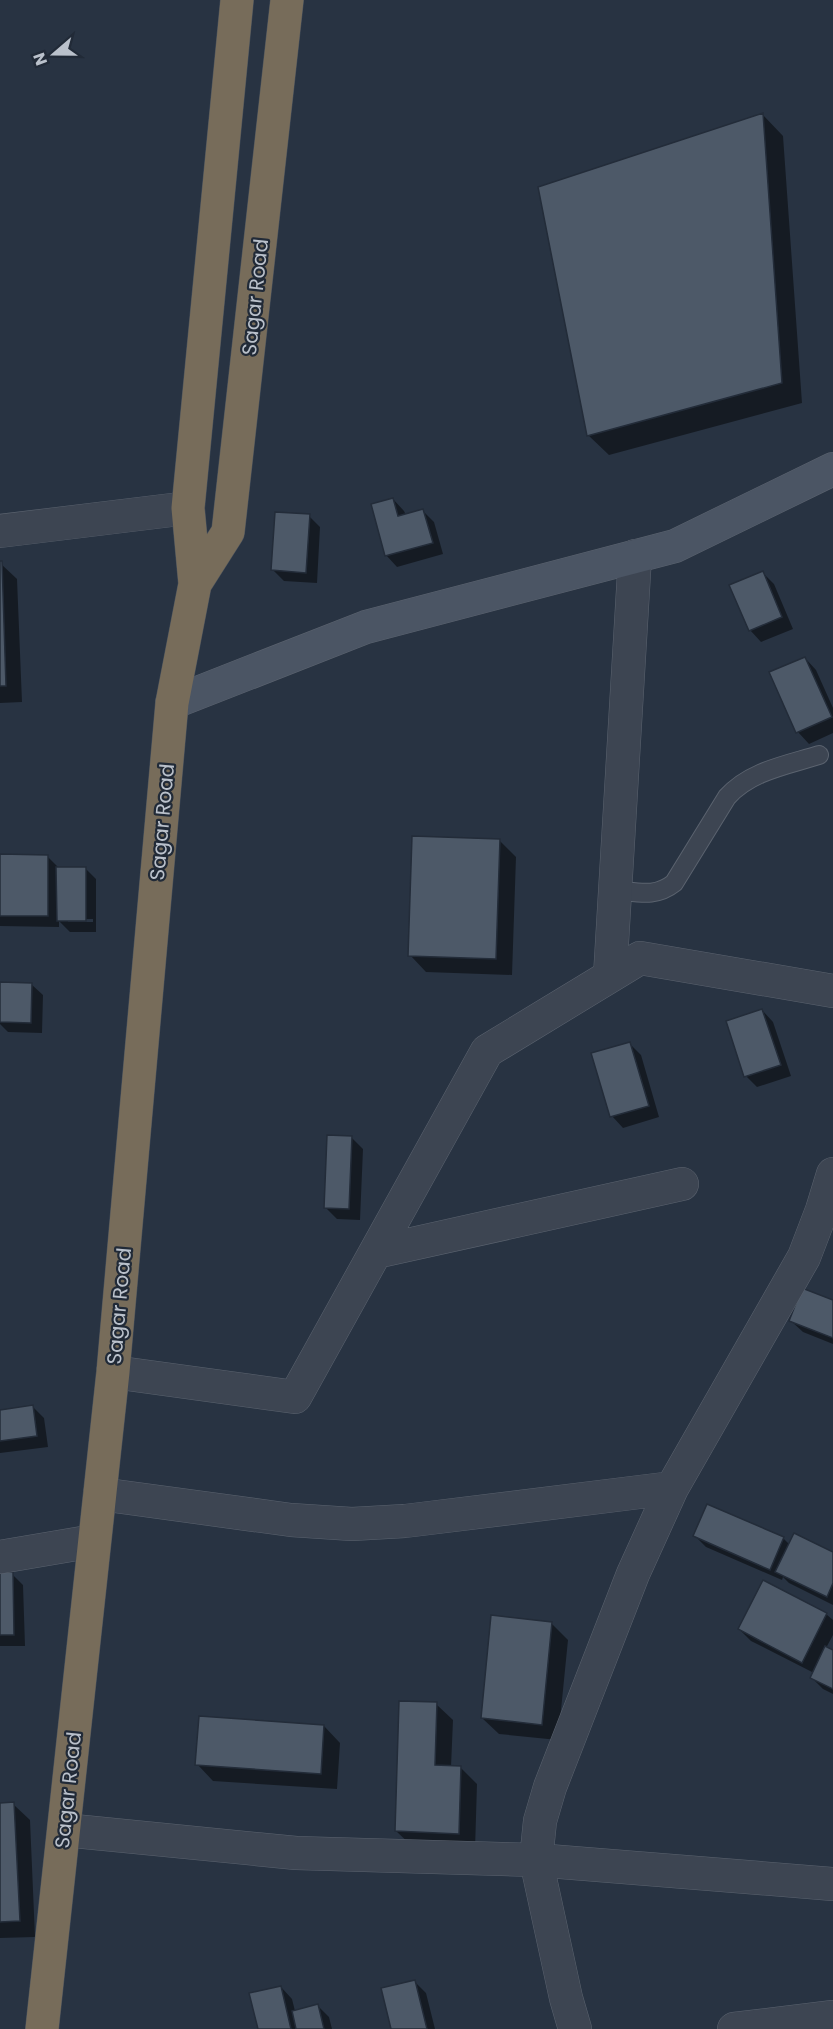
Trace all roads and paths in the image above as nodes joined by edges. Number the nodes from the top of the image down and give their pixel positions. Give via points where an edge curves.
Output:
1 (237, 0) edge
2 (287, 0) edge
3 (833, 469) edge
4 (188, 508) junction
5 (0, 531) edge
6 (635, 556) junction
7 (195, 584) junction
8 (172, 703) junction
9 (819, 755) dead end
10 (615, 890) junction
11 (610, 976) junction
12 (833, 990) edge
13 (833, 1174) edge
14 (682, 1184) dead end
15 (376, 1252) junction
16 (113, 1372) junction
17 (672, 1488) junction
18 (100, 1494) junction
19 (94, 1541) junction
20 (0, 1557) edge
21 (64, 1830) junction
22 (536, 1860) junction
23 (833, 1884) edge
24 (833, 2017) edge
25 (42, 2029) edge
26 (575, 2029) edge
27 (734, 2029) edge

1 - 4 highway, Sagar Road
2 - 7 highway, Sagar Road via 228,532
3 - 6 main road via 675,546
4 - 5 street
4 - 7 highway, Sagar Road
6 - 8 main road via 366,627
6 - 10 street
7 - 8 highway, Sagar Road
8 - 16 highway, Sagar Road
9 - 10 lane via 738,785 675,883 664,891 651,894
10 - 11 street
11 - 12 street via 640,958
11 - 15 street via 487,1052
13 - 17 street via 804,1257
14 - 15 street
15 - 16 street via 295,1398
16 - 18 highway, Sagar Road
17 - 18 street via 352,1524 291,1520
17 - 22 street via 633,1574 550,1787 540,1821
18 - 19 highway, Sagar Road
19 - 20 street
19 - 21 highway, Sagar Road
21 - 22 street via 296,1853
21 - 25 highway, Sagar Road
22 - 23 street
22 - 26 street
24 - 27 street

